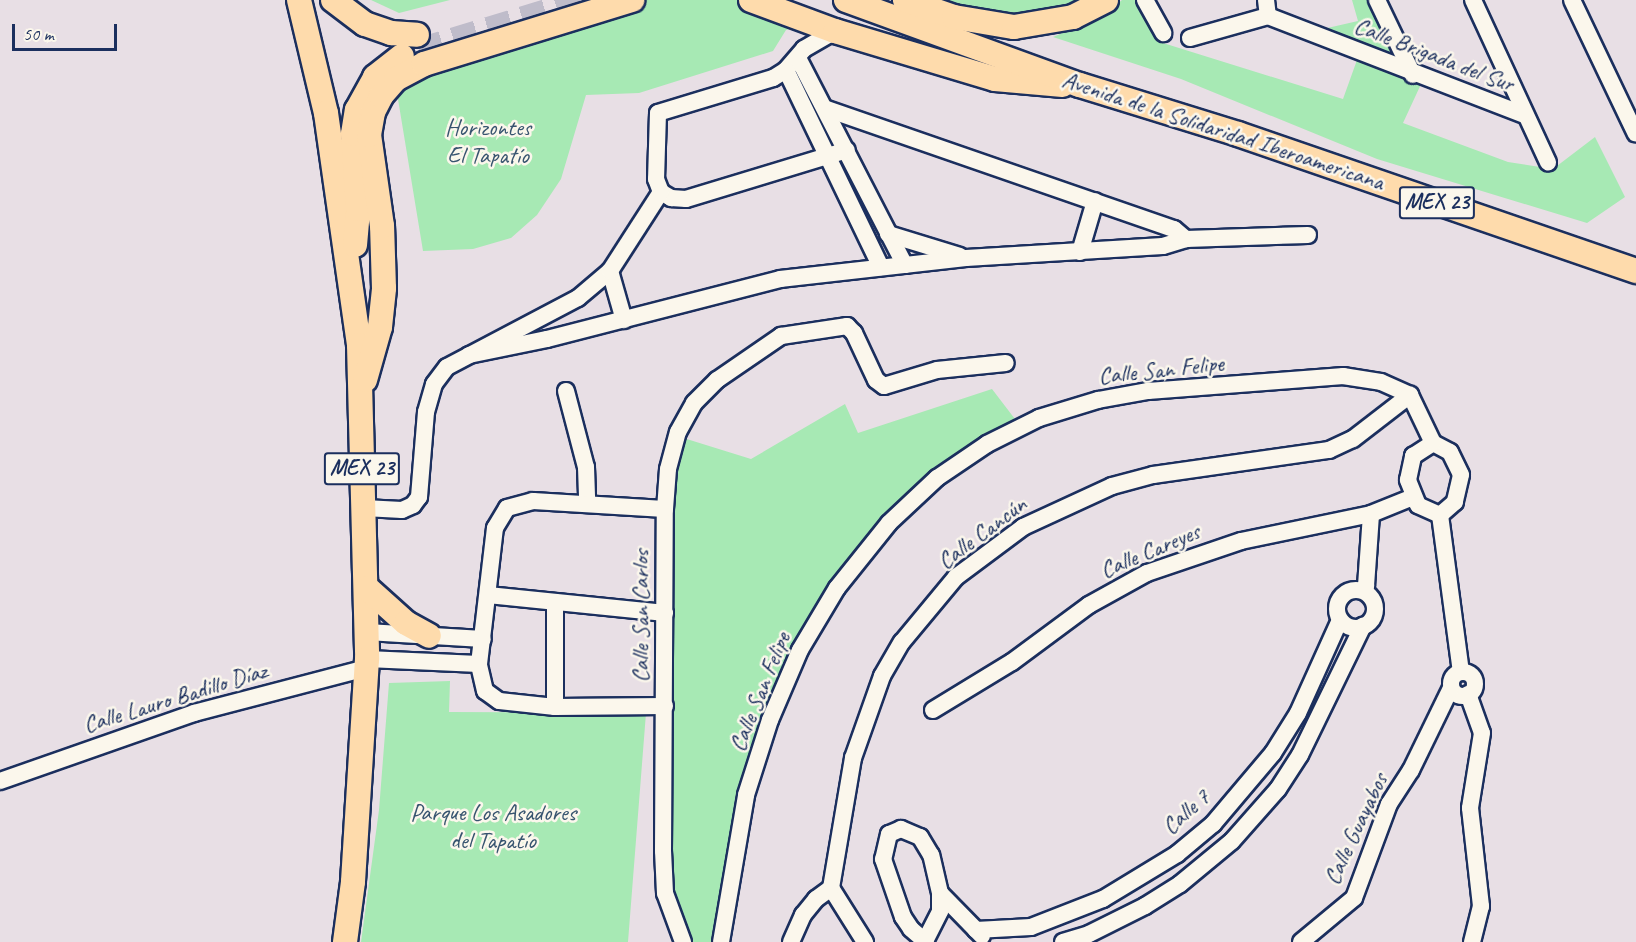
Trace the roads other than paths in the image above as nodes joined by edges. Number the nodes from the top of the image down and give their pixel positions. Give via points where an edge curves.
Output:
1 (299, 0) edge
2 (333, 0) edge
3 (632, 0) edge
4 (751, 0) edge
5 (770, 0) edge
6 (846, 0) edge
7 (905, 0) edge
8 (1106, 0) edge
9 (1145, 0) edge
10 (1377, 0) edge
11 (1473, 0) edge
12 (1572, 0) edge
13 (1267, 8) edge
14 (795, 15) junction
15 (835, 31) junction
16 (1163, 33) dead end
17 (1190, 38) dead end
18 (792, 64) junction
19 (1413, 75) junction
20 (1080, 85) junction
21 (827, 109) junction
22 (1526, 115) junction
23 (1636, 134) edge
24 (847, 150) junction
25 (828, 159) junction
26 (1548, 162) dead end
27 (661, 192) junction
28 (1095, 201) junction
29 (888, 234) junction
30 (1308, 235) dead end
31 (1186, 239) junction
32 (1080, 252) junction
33 (966, 258) junction
34 (905, 265) junction
35 (880, 267) junction
36 (610, 271) junction
37 (1636, 271) edge
38 (351, 286) junction
39 (543, 319) junction
40 (624, 320) junction
41 (547, 339) junction
42 (469, 355) junction
43 (1006, 363) dead end
44 (361, 391) junction
45 (566, 391) dead end
46 (1410, 395) junction
47 (1433, 443) junction
48 (1413, 497) junction
49 (587, 504) junction
50 (364, 508) junction
51 (665, 509) junction
52 (1371, 514) junction
53 (1440, 515) junction
54 (367, 588) junction
55 (1362, 590) junction
56 (488, 595) junction
57 (555, 602) junction
58 (665, 614) junction
59 (1340, 620) junction
60 (1363, 626) junction
61 (367, 632) junction
62 (429, 636) junction
63 (483, 639) junction
64 (367, 664) junction
65 (479, 664) junction
66 (1461, 672) junction
67 (1451, 688) junction
68 (1468, 694) junction
69 (665, 706) junction
70 (555, 707) junction
71 (933, 710) dead end
72 (0, 782) edge
73 (831, 888) junction
74 (940, 893) junction
75 (976, 930) junction
76 (345, 942) edge
77 (683, 942) edge
78 (721, 942) edge
79 (790, 942) edge
80 (865, 942) edge
81 (926, 942) edge
82 (990, 942) edge
83 (1063, 942) edge
84 (1301, 942) edge
85 (1472, 942) edge

1 - 38 highway, MEX 23 via 326,113
2 - 38 highway via 354,18 418,42 375,77 357,110 353,134 358,209
3 - 44 highway via 424,64 396,79 381,96 369,135 382,226 384,288 376,349
4 - 14 highway
5 - 14 highway
6 - 20 highway, Avenida de la Solidaridad Iberoamericana / MEX 23
7 - 8 highway via 954,17 1014,27 1073,17
9 - 16 street
10 - 19 street
11 - 22 street
12 - 23 street
13 - 17 street, Calle Brigada del Sur
13 - 19 street, Calle Brigada del Sur
14 - 15 highway
15 - 18 street
15 - 20 highway via 995,79 1038,86
18 - 21 street
18 - 25 street
18 - 27 street via 773,78 658,113 656,179
19 - 22 street, Calle Brigada del Sur
20 - 37 highway, Avenida de la Solidaridad Iberoamericana / MEX 23 via 1250,138
21 - 24 street
21 - 28 street
22 - 26 street
24 - 25 street
24 - 29 street
25 - 27 street via 686,199 671,198
25 - 35 street
27 - 36 street
28 - 31 street via 1174,229
28 - 32 street
29 - 33 street
29 - 34 street
30 - 31 street
31 - 32 street via 1163,246
32 - 33 street
33 - 34 street
34 - 35 street
35 - 40 street via 780,279
36 - 39 street
36 - 40 street
38 - 44 highway, MEX 23
39 - 41 street
39 - 42 street
40 - 41 street
41 - 42 street
42 - 50 street via 447,368 434,384 426,412 419,497 402,510
43 - 51 street, Calle San Carlos via 937,370 884,386 876,380 847,326 781,336 717,380 694,403 678,432 668,469
44 - 50 highway, MEX 23
45 - 49 street via 586,467
46 - 47 street
46 - 73 street, Calle Cancún via 1353,439 1329,450 1153,475 1112,486 1023,526 956,577 902,642 866,712 845,799
46 - 78 street, Calle San Felipe via 1382,382 1343,376 1148,391 1108,398 1039,418 987,444 937,478 889,524 837,588 800,650 770,720 746,795
47 - 48 street via 1419,449 1410,464 1408,480
47 - 53 street via 1450,452 1461,475 1455,502
48 - 52 street, Calle Careyes
48 - 53 street via 1426,510
49 - 51 street
49 - 56 street via 533,501 507,508 495,528
50 - 54 highway, MEX 23
51 - 58 street, Calle San Carlos
52 - 55 street via 1366,586
52 - 71 street, Calle Careyes via 1241,541 1147,573 1089,605 1012,662
53 - 66 street
54 - 61 highway, MEX 23
54 - 62 highway via 406,623
55 - 59 street via 1350,590 1341,596 1337,604
55 - 60 street via 1374,604 1374,614
56 - 57 street
56 - 63 street
57 - 58 street
57 - 70 street
58 - 69 street, Calle San Carlos
59 - 60 street via 1349,627
59 - 75 street, Calle 7 via 1298,713 1273,753 1213,824 1177,854 1103,899 1031,927
60 - 83 street via 1300,755 1278,789 1233,841 1145,906 1089,934
61 - 62 street
61 - 64 highway, MEX 23
62 - 63 street
63 - 65 street
64 - 65 street, Calle Lauro Badillo Díaz
64 - 72 street, Calle Lauro Badillo Díaz via 194,713
64 - 76 highway, MEX 23 via 353,882
65 - 70 street via 481,683 494,698
66 - 67 street via 1453,676
66 - 68 street via 1469,674 1474,682
67 - 68 street via 1459,696
67 - 84 street, Calle Guayabos via 1411,770 1389,804 1371,861 1354,898
68 - 85 street via 1482,733 1470,808 1481,906
69 - 70 street
69 - 77 street, Calle San Carlos via 664,893
73 - 79 street via 809,907
73 - 80 street
74 - 75 street
74 - 81 street via 940,911
74 - 81 street via 932,855 920,837 901,829 889,834 884,844 886,869 903,917
75 - 82 street

